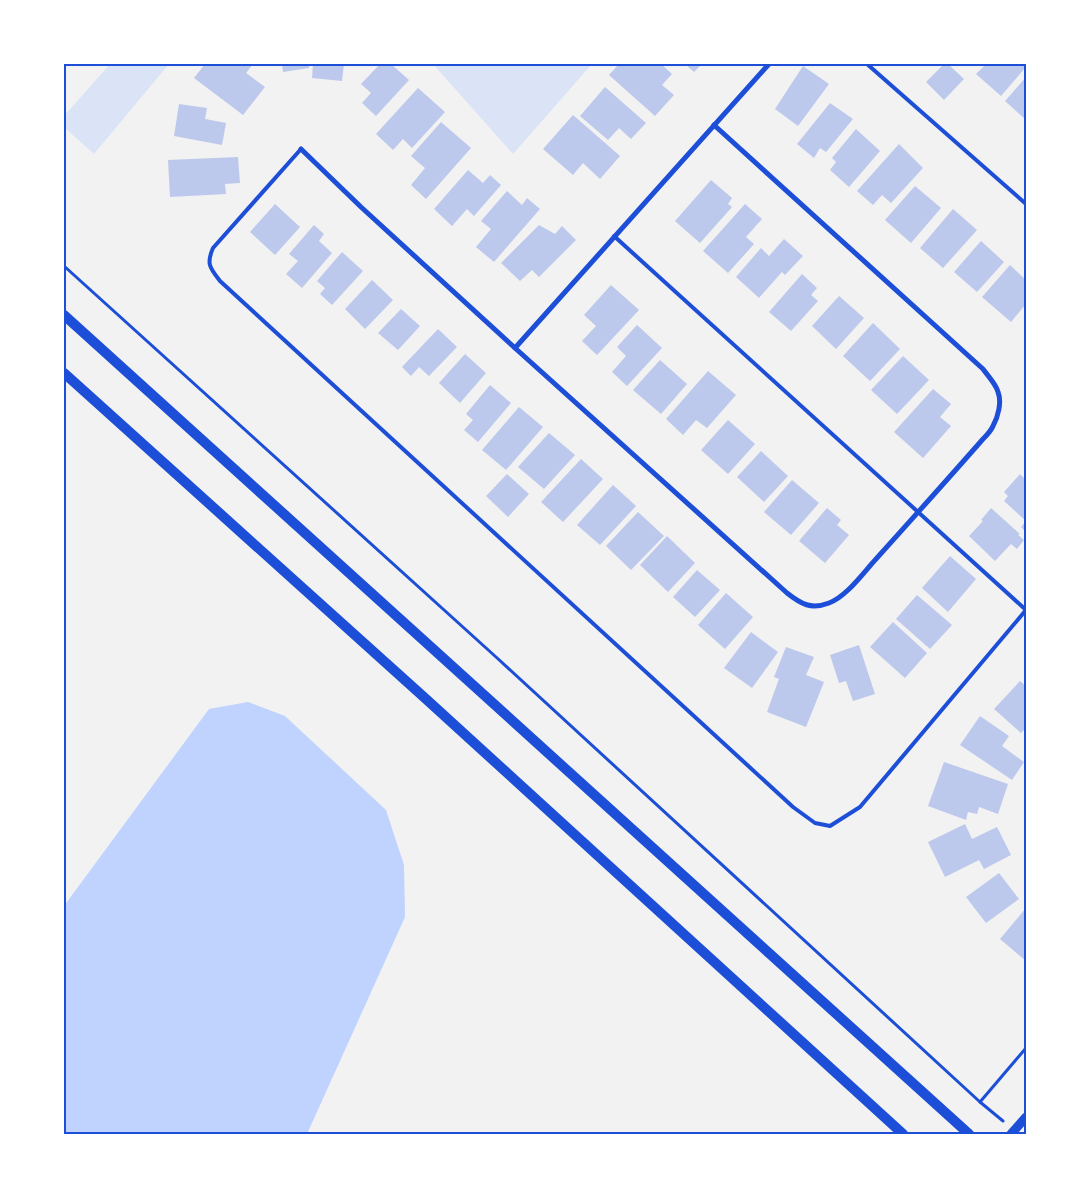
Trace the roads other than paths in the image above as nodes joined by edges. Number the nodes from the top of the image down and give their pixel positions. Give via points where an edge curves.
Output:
1 (769, 64) edge
2 (867, 64) edge
3 (714, 125) junction
4 (301, 149) joint
5 (1026, 204) edge
6 (614, 236) junction
7 (64, 315) edge
8 (515, 348) junction
9 (64, 373) edge
10 (918, 513) junction
11 (1026, 610) edge
12 (1026, 1117) edge
13 (1013, 1132) edge
14 (903, 1134) edge
15 (969, 1134) edge

1 - 3 street
2 - 5 lane
3 - 6 street
3 - 10 street via 983,369 999,393 998,416 993,427
4 - 8 street
4 - 11 lane via 213,248 209,257 211,270 793,807 816,823 830,826 860,807
6 - 8 street
6 - 10 lane
7 - 15 main road
8 - 10 street via 787,593 807,606 830,603 846,592
9 - 14 main road
10 - 11 lane
12 - 13 street

